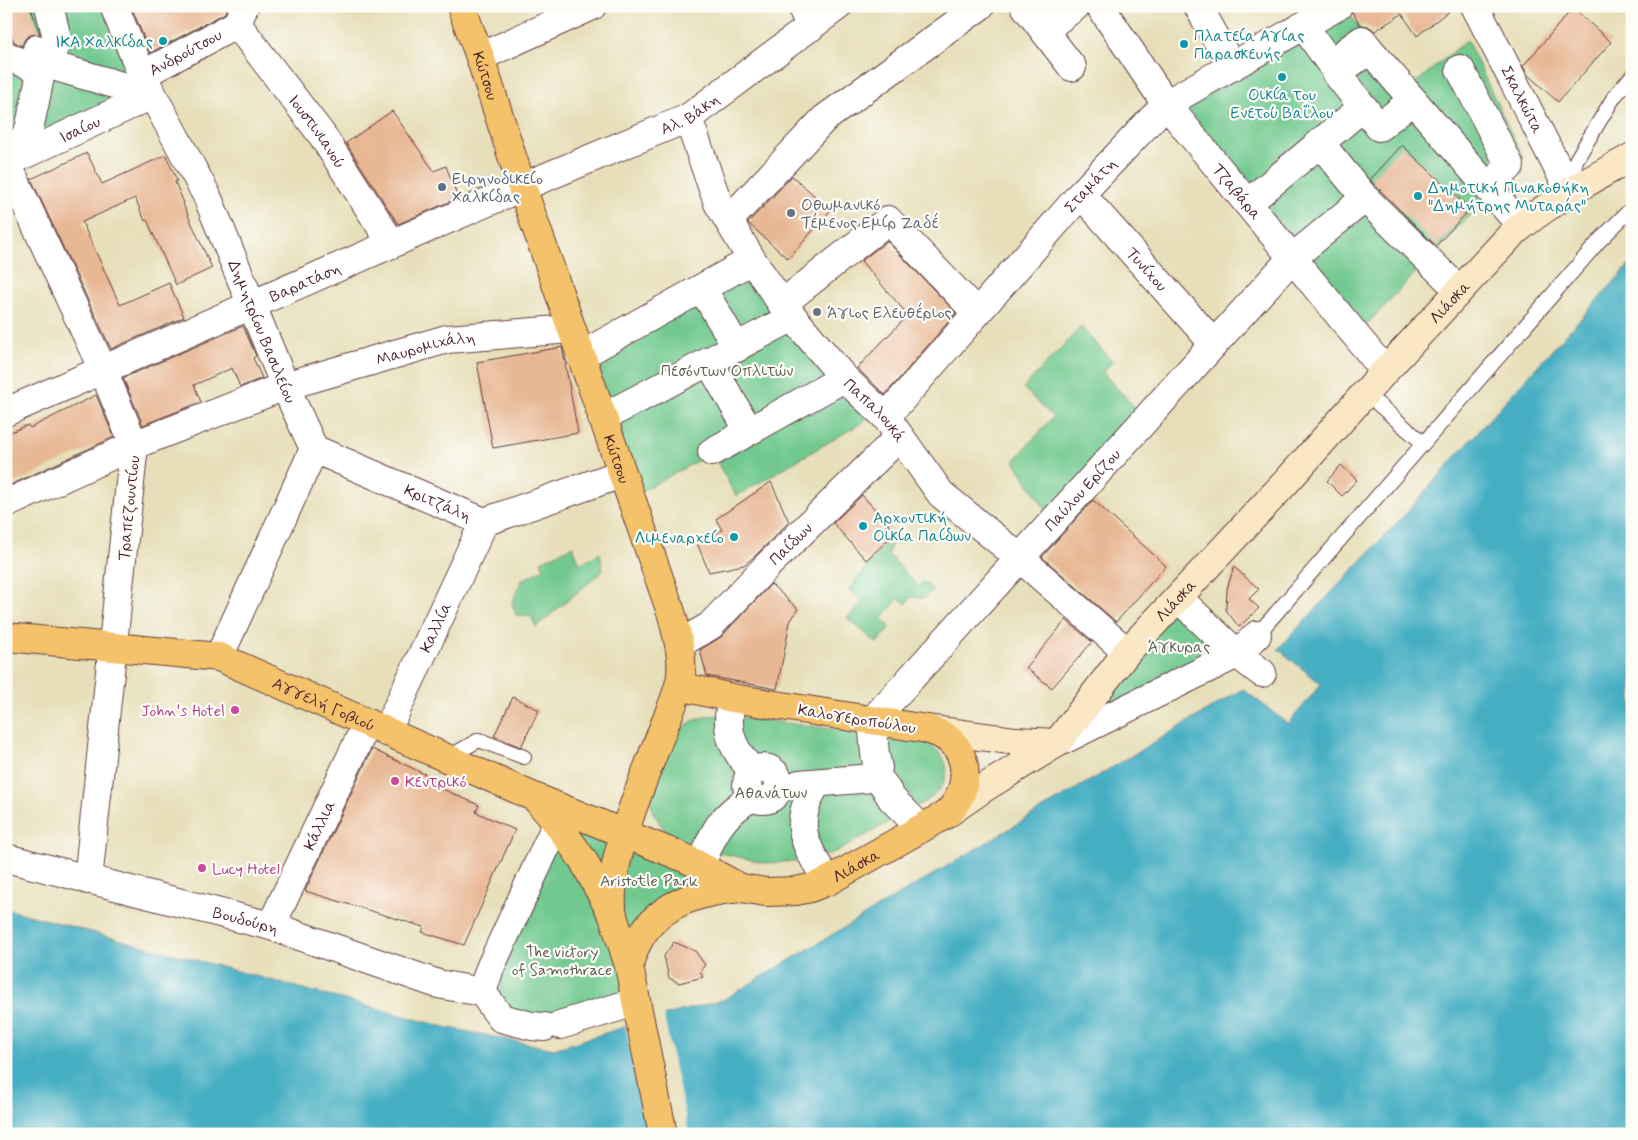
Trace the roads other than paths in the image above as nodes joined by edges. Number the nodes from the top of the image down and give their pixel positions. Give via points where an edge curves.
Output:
1 (49, 6) edge
2 (114, 6) edge
3 (461, 6) edge
4 (592, 6) edge
5 (838, 6) edge
6 (980, 6) edge
7 (1025, 6) edge
8 (1076, 6) edge
9 (1100, 6) edge
10 (1198, 6) edge
11 (1338, 6) edge
12 (1475, 6) edge
13 (241, 15) edge
14 (806, 17) edge
15 (1308, 17) edge
16 (1044, 30) junction
17 (1370, 50) junction
18 (6, 55) edge
19 (480, 57) junction
20 (41, 60) junction
21 (1232, 66) junction
22 (1072, 67) dead end
23 (1460, 69) dead end
24 (1632, 76) edge
25 (147, 85) junction
26 (1413, 100) junction
27 (1166, 104) junction
28 (1364, 107) junction
29 (688, 118) junction
30 (1320, 143) junction
31 (1632, 157) edge
32 (7, 162) edge
33 (522, 187) junction
34 (1488, 187) junction
35 (1570, 192) junction
36 (1081, 194) junction
37 (1365, 198) junction
38 (1248, 203) junction
39 (1632, 208) edge
40 (729, 220) junction
41 (1522, 226) junction
42 (392, 244) junction
43 (1292, 258) junction
44 (752, 260) junction
45 (702, 288) junction
46 (1459, 290) junction
47 (251, 305) junction
48 (788, 311) junction
49 (977, 313) junction
50 (571, 329) junction
51 (1214, 344) junction
52 (737, 348) junction
53 (580, 356) junction
54 (709, 362) junction
55 (103, 370) junction
56 (1385, 371) junction
57 (844, 378) junction
58 (285, 386) junction
59 (1371, 398) junction
60 (6, 412) edge
61 (602, 418) junction
62 (892, 427) junction
63 (749, 431) junction
64 (1423, 443) junction
65 (134, 445) junction
66 (314, 449) junction
67 (712, 452) dead end
68 (621, 474) junction
69 (6, 504) edge
70 (484, 522) junction
71 (1020, 558) junction
72 (1178, 598) junction
73 (1257, 635) joint
74 (6, 637) edge
75 (679, 644) junction
76 (113, 647) junction
77 (1127, 652) junction
78 (1237, 654) junction
79 (219, 657) junction
80 (1262, 673) dead end
81 (679, 686) junction
82 (732, 698) junction
83 (872, 721) junction
84 (376, 727) junction
85 (927, 729) junction
86 (1057, 743) junction
87 (524, 757) dead end
88 (446, 758) junction
89 (878, 777) junction
90 (826, 782) junction
91 (753, 784) junction
92 (534, 797) junction
93 (945, 815) junction
94 (557, 823) junction
95 (921, 828) junction
96 (624, 834) junction
97 (6, 858) edge
98 (701, 865) junction
99 (88, 880) junction
100 (828, 881) junction
101 (741, 888) junction
102 (613, 916) junction
103 (271, 926) junction
104 (629, 966) junction
105 (482, 992) junction
106 (636, 1006) junction
107 (663, 1134) edge

1 - 20 street via 58,42
2 - 25 street, Δημητρίου Βασιλείου
3 - 19 main road, Κώτσου
4 - 19 street
5 - 14 street, Αλ. Βάκη
6 - 40 street via 824,119
7 - 16 street
8 - 16 street
9 - 27 street, Τζαβάρα
10 - 21 street
11 - 15 street, Σταμάτη
12 - 35 street, Σκαλκώτα
13 - 25 street, Ανδρούτσου
13 - 42 street, Ιουστινιανού
14 - 29 street, Αλ. Βάκη
15 - 17 street via 1330,63 1362,40
15 - 21 street, Σταμάτη
16 - 22 street
17 - 26 street
17 - 28 street via 1336,73
18 - 20 street
19 - 33 main road, Κώτσου
20 - 25 street
20 - 32 street via 29,130
21 - 27 street, Σταμάτη
23 - 34 street via 1510,166
24 - 35 lane via 1614,97 1576,160
25 - 32 street, Ισαίου
25 - 47 street, Δημητρίου Βασιλείου via 207,196
26 - 28 street via 1379,127
26 - 34 street
27 - 36 street, Σταμάτη
27 - 38 street, Τζαβάρα
28 - 30 street
29 - 33 street, Αλ. Βάκη
29 - 40 street, Παπαλουκά via 718,204
30 - 37 street
30 - 38 street
31 - 35 street, Λιάσκα
32 - 55 street, Τραπεζουντίου
33 - 42 street, Βαρατάση
33 - 50 main road, Κώτσου
34 - 41 street
35 - 41 street, Λιάσκα
36 - 49 street, Σταμάτη
36 - 51 street, Τυνίχου
37 - 43 street, Παύλου Ερίζου
37 - 46 street
38 - 43 street, Τζαβάρα
39 - 64 lane via 1600,240
40 - 44 street, Παπαλουκά
41 - 46 street, Λιάσκα
42 - 47 street, Βαρατάση
43 - 51 street, Παύλου Ερίζου
43 - 56 street, Τζαβάρα
44 - 45 street
44 - 48 street, Παπαλουκά
45 - 52 street
45 - 53 street
46 - 56 street, Λιάσκα
47 - 55 street, Βαρατάση
47 - 58 street, Δημητρίου Βασιλείου
48 - 49 street via 888,220
48 - 52 street
48 - 57 street, Παπαλουκά
49 - 62 street, Σταμάτη
50 - 53 main road, Κώτσου
50 - 58 street, Μαυρομιχάλη via 447,340
51 - 71 street, Παύλου Ερίζου
52 - 54 street
53 - 61 main road, Κώτσου
54 - 61 street
54 - 63 street
55 - 60 street, Βαρατάση
55 - 65 street, Τραπεζουντίου
56 - 59 street, Λιάσκα
57 - 62 street, Παπαλουκά
57 - 63 street
58 - 65 street, Μαυρομιχάλη
58 - 66 street, Δημητρίου Βασιλείου
59 - 64 lane
59 - 72 street, Λιάσκα via 1287,481
61 - 68 main road, Κώτσου
62 - 71 street, Παπαλουκά via 941,494
62 - 75 street, Παίδων via 710,626
63 - 67 street
64 - 73 lane
65 - 69 street, Μαυρομιχάλη
65 - 76 street, Τραπεζουντίου
66 - 70 street, Κριτζάλη
66 - 79 street
68 - 70 street, Κριτζάλη
68 - 75 main road, Κώτσου via 672,615
70 - 84 street, Καλλία
71 - 77 street, Παπαλουκά
71 - 83 street, Παύλου Ερίζου
72 - 77 street, Λιάσκα
72 - 78 street
73 - 78 street
74 - 76 main road, Αγγελή Γοβιού
75 - 81 main road, Κώτσου via 682,666
76 - 79 main road, Αγγελή Γοβιού
76 - 99 street, Τραπεζουντίου
77 - 86 street, Λιάσκα
78 - 80 street
78 - 86 street
79 - 84 main road, Αγγελή Γοβιού
81 - 82 main road, Καλογεροπούλου
81 - 96 main road, Κώτσου
82 - 83 main road, Καλογεροπούλου
82 - 91 street via 728,714 730,736
83 - 85 main road, Καλογεροπούλου
83 - 89 street
84 - 88 main road, Αγγελή Γοβιού
84 - 103 street, Κάλλια via 294,877
85 - 86 street
85 - 93 main road, Καλογεροπούλου via 942,735 954,746 964,767 965,783 960,797
86 - 93 street, Λιάσκα
87 - 88 lane via 479,740
88 - 92 main road, Αγγελή Γοβιού
89 - 90 street
89 - 95 street via 892,799
90 - 91 street via 779,786 772,798 762,799
90 - 100 street via 806,799 802,818 804,837
91 - 98 street via 720,823
92 - 94 main road
92 - 96 main road, Αγγελή Γοβιού
93 - 95 main road, Λιάσκα
94 - 102 main road via 583,860
94 - 105 street
95 - 100 main road, Λιάσκα
96 - 98 main road, Λιάσκα
96 - 102 main road, Κώτσου via 611,898
97 - 99 street, Βουδούρη
98 - 101 main road, Λιάσκα
99 - 103 street, Βουδούρη
100 - 101 main road, Λιάσκα via 796,891 766,892
101 - 104 main road via 702,893 661,914 638,940
102 - 104 main road
103 - 105 street, Βουδούρη via 438,984
104 - 106 main road
105 - 106 street via 501,1018 532,1026 552,1026
106 - 107 main road

